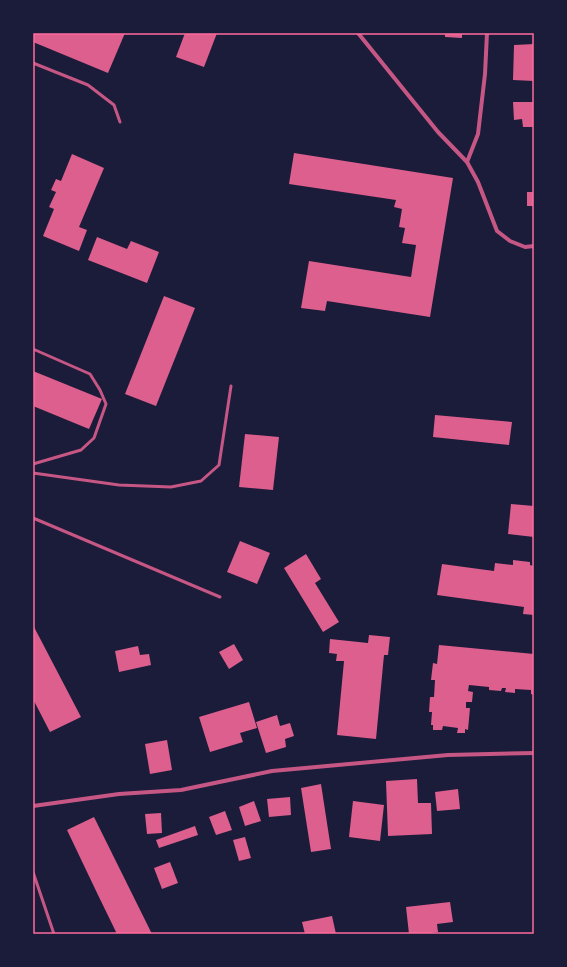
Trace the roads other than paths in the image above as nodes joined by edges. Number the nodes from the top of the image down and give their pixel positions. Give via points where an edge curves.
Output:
1 (358, 33) edge
2 (486, 33) edge
3 (33, 63) edge
4 (120, 122) dead end
5 (467, 162) junction
6 (534, 246) edge
7 (33, 349) edge
8 (231, 386) dead end
9 (33, 464) edge
10 (33, 473) edge
11 (33, 518) edge
12 (220, 597) dead end
13 (534, 753) edge
14 (33, 806) edge
15 (33, 872) edge
16 (54, 934) edge

1 - 5 street via 438,132
2 - 5 street via 485,74 478,134
3 - 4 lane via 88,85 114,105
5 - 6 street via 478,182 497,231 510,241 525,247
7 - 9 lane via 90,374 106,404 94,438 81,450
8 - 10 lane via 219,465 201,481 171,486 119,485
11 - 12 lane
13 - 14 street via 448,755 287,769 181,790 119,794
15 - 16 lane

